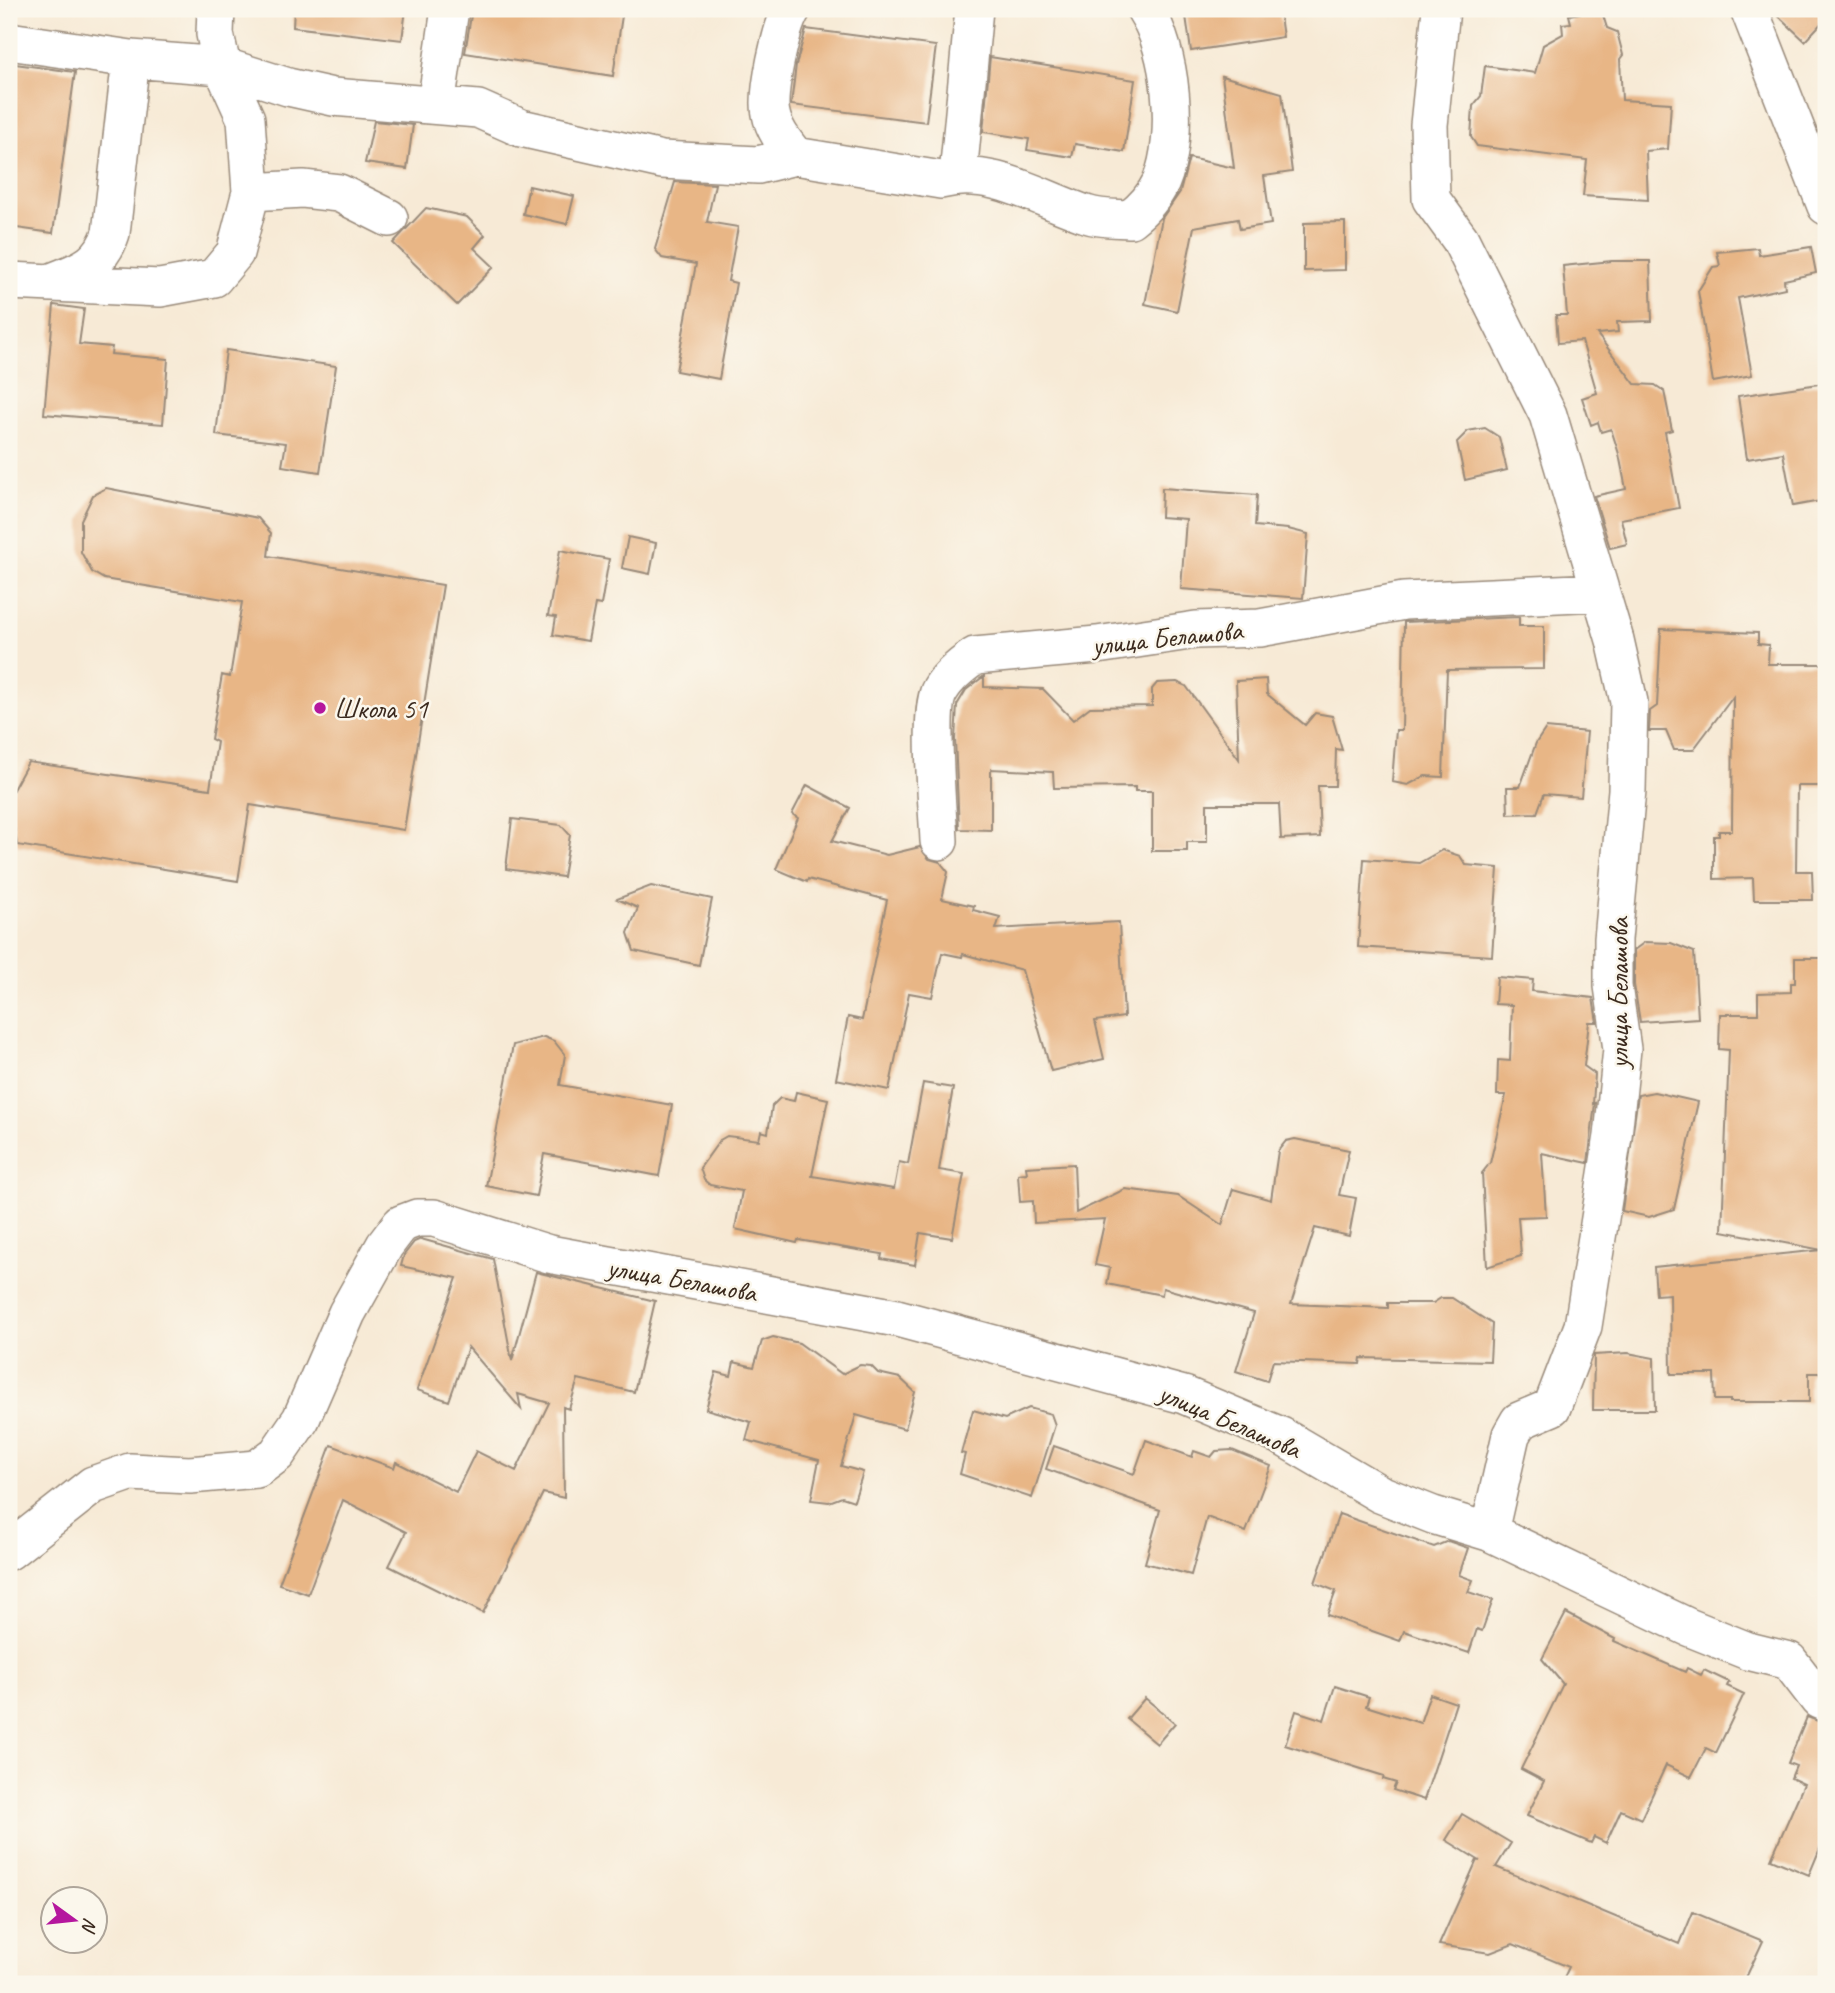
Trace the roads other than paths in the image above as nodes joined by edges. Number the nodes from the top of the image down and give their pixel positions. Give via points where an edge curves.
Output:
1 (216, 9) edge
2 (450, 9) edge
3 (792, 9) edge
4 (974, 9) edge
5 (1145, 9) edge
6 (1441, 9) edge
7 (1749, 9) edge
8 (9, 41) edge
9 (131, 59) junction
10 (222, 66) junction
11 (436, 105) junction
12 (795, 156) junction
13 (958, 175) junction
14 (251, 192) junction
15 (1826, 206) edge
16 (389, 218) dead end
17 (9, 281) edge
18 (54, 281) junction
19 (1600, 592) junction
20 (939, 841) dead end
21 (1489, 1532) junction
22 (9, 1551) edge
23 (1826, 1703) edge

1 - 10 street via 215,34
2 - 11 street
3 - 12 street via 783,23 770,112 780,137
4 - 13 street
5 - 13 street via 1155,24 1168,74 1171,132 1161,182 1142,209 1130,219 1089,215 1004,182
6 - 19 street, улица Белашова via 1429,125 1431,199 1460,239 1548,415
7 - 15 street
8 - 9 street
9 - 10 street
9 - 18 street via 111,233 105,251 90,267
10 - 11 street via 333,97
10 - 14 street via 246,119
11 - 12 street via 478,108 521,128 662,160 758,164
12 - 13 street via 941,180
14 - 16 street via 303,189 339,193
14 - 18 street via 235,253 214,278 160,288
17 - 18 street
19 - 20 street, улица Белашова via 1404,601 1259,628 1196,630 975,656 938,692
19 - 21 street, улица Белашова via 1629,702 1627,790 1613,939 1613,986 1622,1049 1613,1136 1583,1326 1552,1407 1518,1420 1511,1435
21 - 22 street, улица Белашова via 1380,1494 1281,1436 1184,1395 897,1318 549,1255 434,1218 417,1218 401,1224 385,1245 347,1313 301,1419 276,1454 257,1469 190,1475 130,1472 93,1485
21 - 23 street, улица Белашова via 1688,1627 1788,1661

